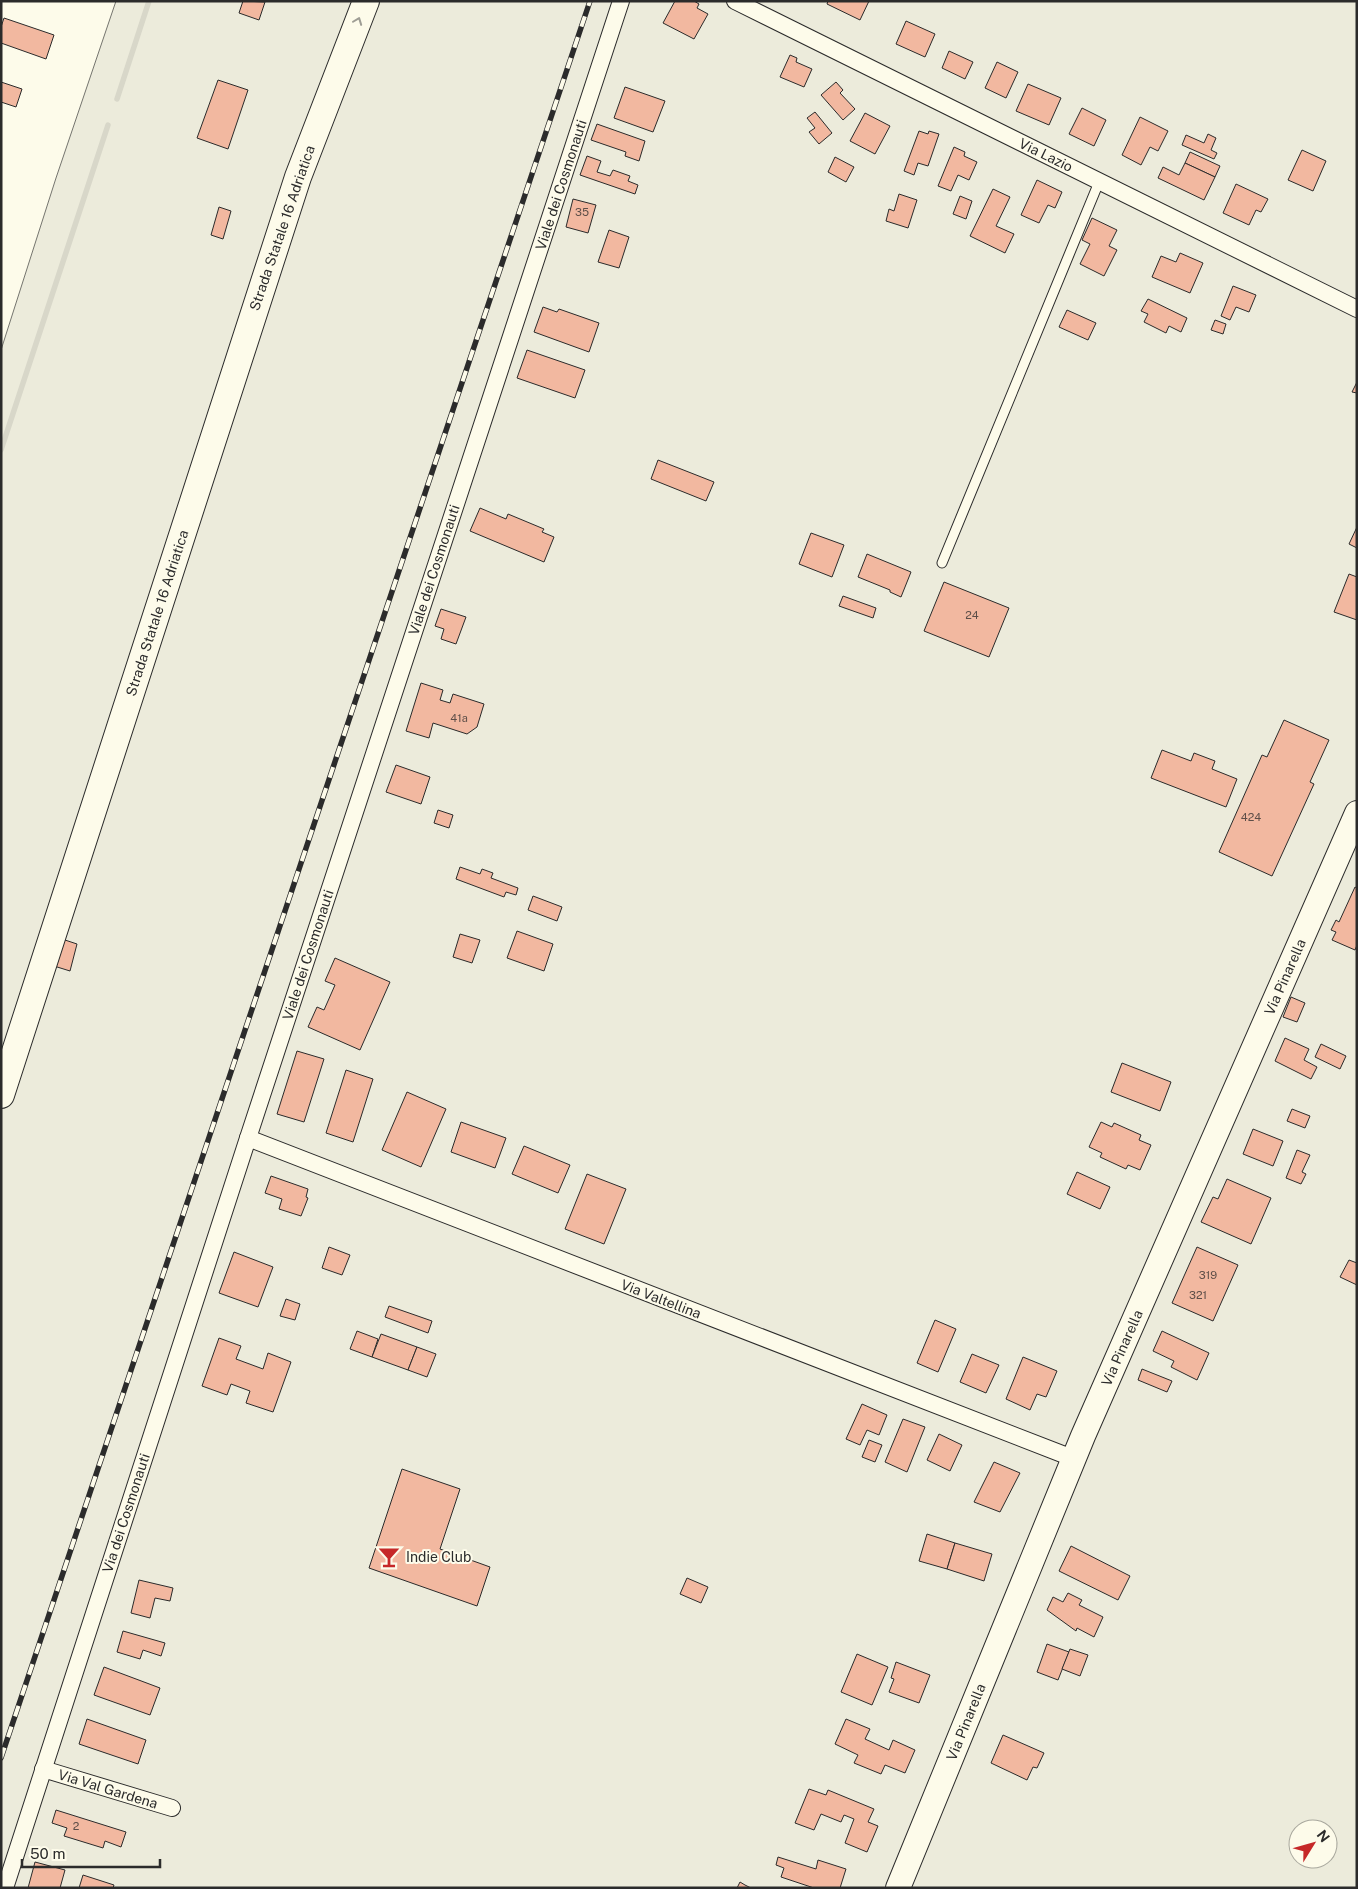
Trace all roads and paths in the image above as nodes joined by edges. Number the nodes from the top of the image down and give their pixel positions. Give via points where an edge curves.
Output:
1 (346, 1) edge
2 (366, 1) edge
3 (621, 1) edge
4 (735, 1) edge
5 (315, 132) junction
6 (1099, 182) junction
7 (1357, 309) edge
8 (942, 562) dead end
9 (1354, 827) edge
10 (1, 1095) edge
11 (248, 1138) junction
12 (1075, 1459) junction
13 (43, 1769) junction
14 (172, 1808) dead end
15 (5, 1888) edge
16 (898, 1888) edge

1 - 5 main road, Strada Statale 16 Adriatica
5 -> 2 main road, Strada Statale 16 Adriatica
3 - 11 street, Viale dei Cosmonauti
4 - 6 street, Via Lazio
5 - 10 main road, Strada Statale 16 Adriatica
6 - 7 street, Via Lazio
6 - 8 lane
9 - 12 street, Via Pinarella
11 - 12 street, Via Valtellina
11 - 13 street, Via dei Cosmonauti
12 - 16 street, Via Pinarella
13 - 14 street, Via Val Gardena
13 - 15 street, Via dei Cosmonauti

